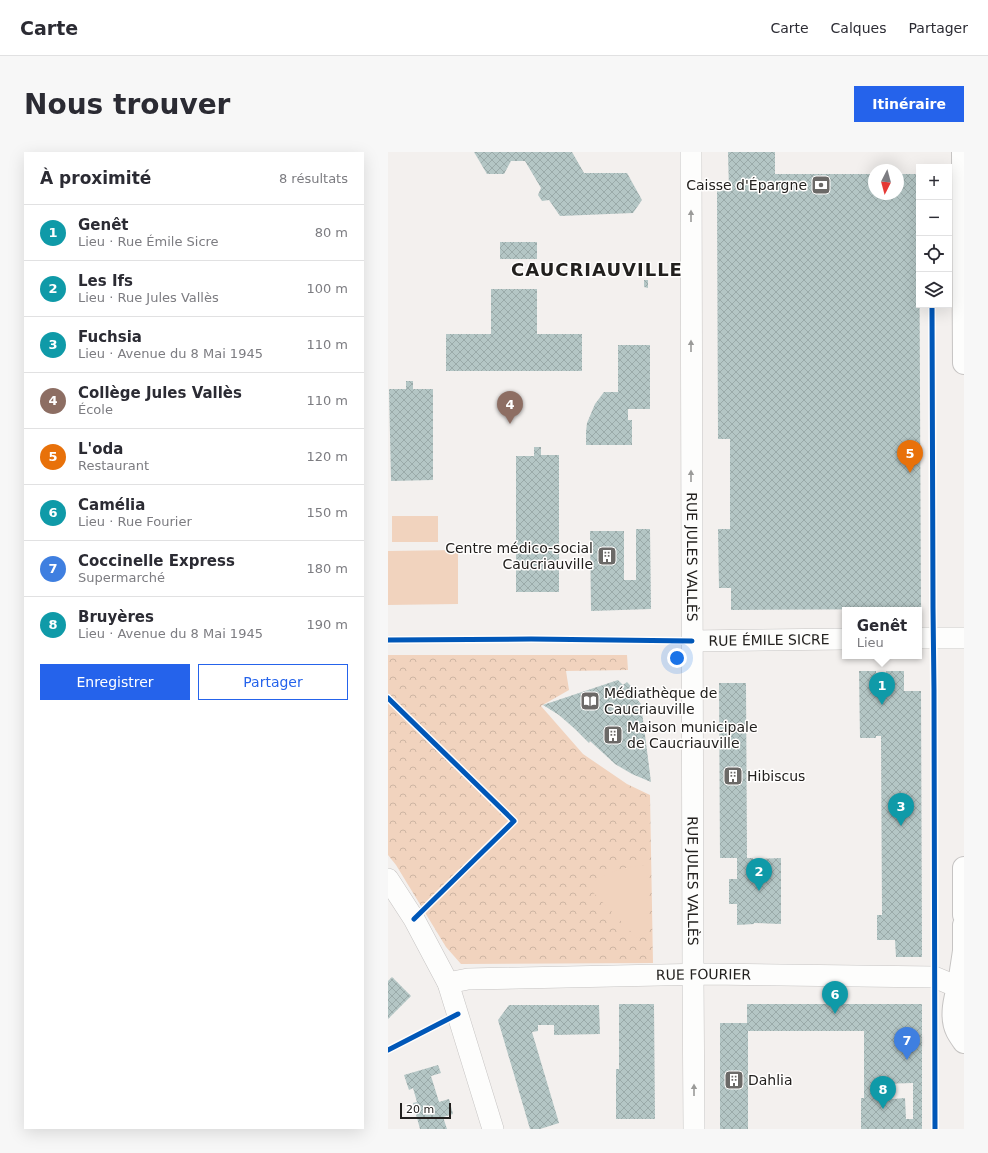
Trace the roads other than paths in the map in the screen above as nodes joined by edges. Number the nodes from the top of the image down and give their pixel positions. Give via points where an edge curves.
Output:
1 (690, 152) edge
2 (963, 152) edge
3 (964, 363) edge
4 (922, 638) edge
5 (964, 638) edge
6 (842, 639) edge
7 (692, 641) junction
8 (964, 868) edge
9 (388, 879) edge
10 (964, 915) edge
11 (964, 925) edge
12 (693, 974) junction
13 (448, 983) junction
14 (961, 984) edge
15 (960, 1036) edge
16 (964, 1058) edge
17 (493, 1129) edge
18 (694, 1129) edge

7 -> 1 street, RUE JULES VALLÈS
2 - 3 street
4 - 5 street
6 - 7 street, RUE ÉMILE SICRE
7 - 12 street, RUE JULES VALLÈS
8 - 10 street
9 - 13 street via 410,913
11 - 14 street
12 - 13 street, RUE FOURIER via 468,979
12 - 14 street, RUE FOURIER via 934,977
18 -> 12 street, RUE JULES VALLÈS
13 - 17 street
14 - 15 street via 954,1015
15 - 16 street

